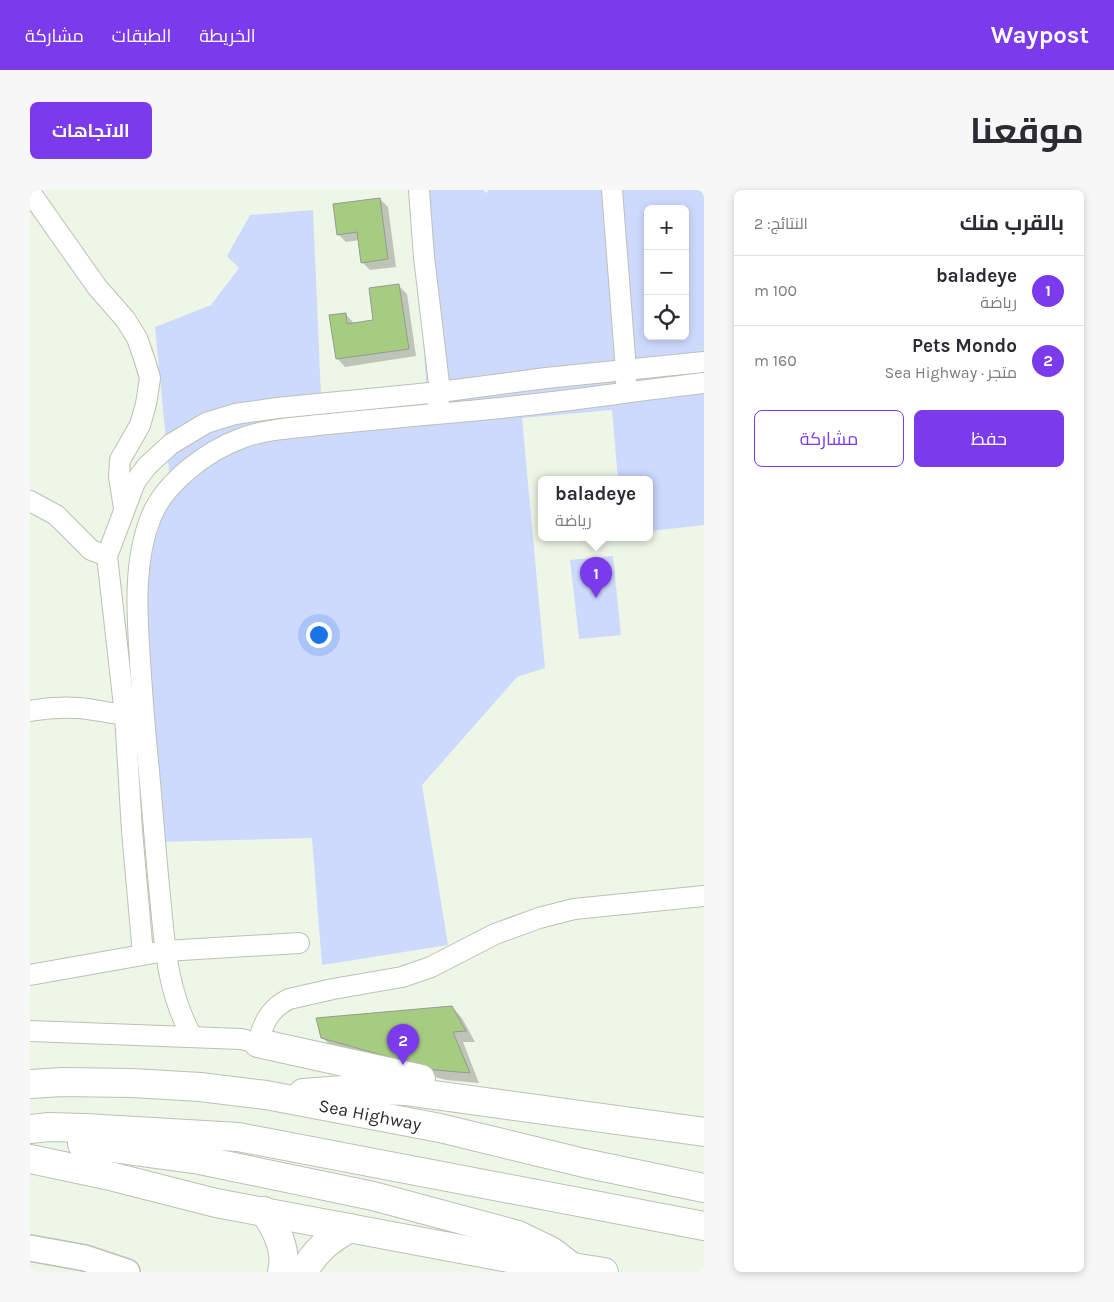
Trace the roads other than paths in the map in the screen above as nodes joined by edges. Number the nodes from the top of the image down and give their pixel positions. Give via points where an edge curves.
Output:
1 (419, 190) edge
2 (612, 190) edge
3 (30, 192) edge
4 (704, 362) edge
5 (626, 370) junction
6 (704, 383) edge
7 (440, 392) junction
8 (625, 392) junction
9 (437, 413) junction
10 (30, 501) edge
11 (124, 509) junction
12 (107, 556) junction
13 (30, 711) edge
14 (134, 713) junction
15 (704, 896) edge
16 (299, 943) dead end
17 (165, 951) junction
18 (143, 954) junction
19 (30, 975) edge
20 (30, 1031) edge
21 (192, 1037) junction
22 (258, 1043) junction
23 (30, 1084) edge
24 (266, 1095) junction
25 (593, 1117) junction
26 (30, 1129) edge
27 (704, 1132) edge
28 (30, 1137) edge
29 (30, 1159) edge
30 (704, 1188) edge
31 (264, 1211) junction
32 (704, 1226) edge
33 (350, 1228) junction
34 (30, 1248) edge
35 (572, 1267) junction
36 (127, 1272) edge
37 (282, 1272) edge
38 (304, 1272) edge
39 (604, 1272) edge

1 - 7 street
2 - 5 street
3 - 11 street via 97,287 125,319 137,338 150,378 140,425 120,460
4 - 5 street
5 - 7 street
5 - 8 street
6 - 8 street
7 - 9 street
7 - 11 street via 277,408 235,414 206,423 171,444 147,466 135,482
8 - 9 street
9 - 14 street via 276,430 245,437 202,458 183,475 164,494 152,516 143,545
10 - 12 street via 56,515 91,550
11 - 12 street
12 - 14 street
13 - 14 street via 77,708
14 - 17 street
14 - 18 street via 132,830
15 - 22 street via 565,912 539,918 495,934 431,967 402,976 289,998 270,1013
16 - 17 street
17 - 18 street
17 - 21 street via 181,1016
18 - 19 street
20 - 21 street
21 - 22 street
22 - 25 highway
23 - 24 highway, Sea Highway via 132,1083
24 - 25 highway via 358,1089 405,1091
24 - 30 highway, Sea Highway via 440,1128
25 - 27 highway
26 - 32 highway via 85,1128 238,1137
28 - 35 highway via 200,1160 372,1196 518,1234 551,1251
29 - 31 highway via 216,1203
31 - 33 highway
31 - 37 highway via 276,1228 282,1247
33 - 35 highway via 546,1266
33 - 38 highway via 332,1238 316,1253
34 - 36 street via 85,1258
35 - 39 highway

